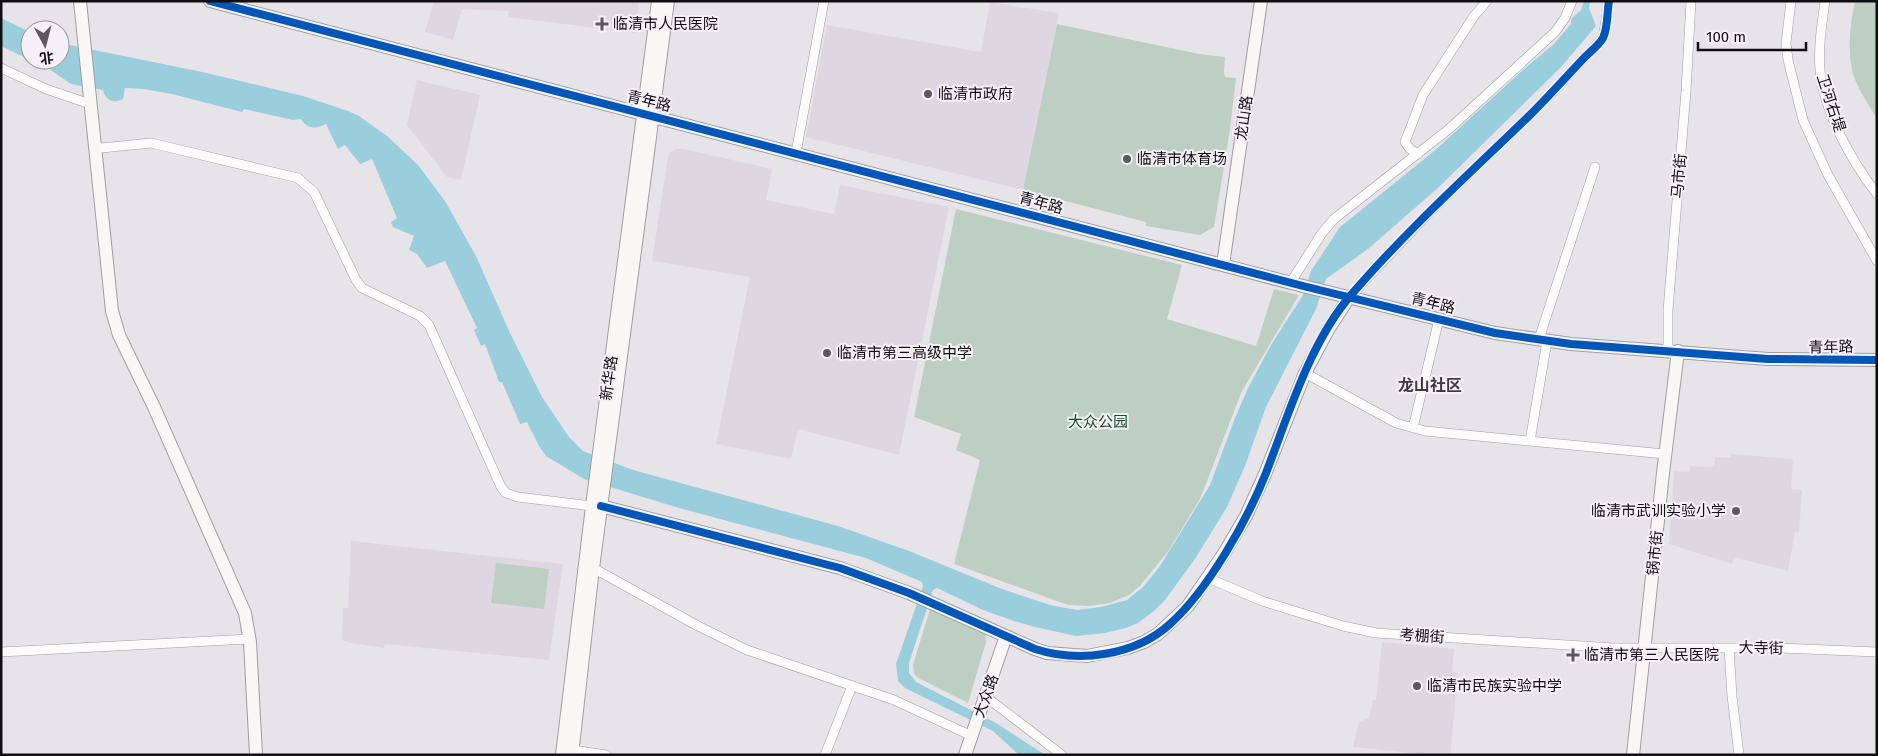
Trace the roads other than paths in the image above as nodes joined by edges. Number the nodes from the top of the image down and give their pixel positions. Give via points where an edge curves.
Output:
1 (80, 1) edge
2 (86, 1) edge
3 (211, 1) edge
4 (658, 1) edge
5 (668, 1) edge
6 (824, 1) edge
7 (1261, 1) edge
8 (1487, 1) edge
9 (1572, 1) edge
10 (1609, 1) edge
11 (1691, 1) edge
12 (1791, 1) edge
13 (1825, 1) edge
14 (87, 44) junction
15 (1, 68) edge
16 (92, 99) junction
17 (648, 115) junction
18 (101, 148) junction
19 (796, 153) junction
20 (1418, 154) junction
21 (1595, 167) dead end
22 (1877, 194) edge
23 (1877, 261) edge
24 (1223, 265) junction
25 (1290, 282) junction
26 (1350, 296) junction
27 (1438, 319) junction
28 (1543, 340) junction
29 (1673, 351) junction
30 (1877, 360) edge
31 (1305, 373) junction
32 (1413, 428) junction
33 (1530, 441) junction
34 (1665, 454) junction
35 (597, 501) junction
36 (593, 568) junction
37 (1208, 578) junction
38 (1006, 636) junction
39 (250, 639) junction
40 (1645, 648) junction
41 (1729, 648) junction
42 (1, 652) edge
43 (1877, 652) edge
44 (852, 686) junction
45 (986, 697) junction
46 (972, 736) junction
47 (569, 753) edge
48 (256, 755) edge
49 (262, 755) edge
50 (606, 755) edge
51 (825, 755) edge
52 (965, 755) edge
53 (1062, 755) edge
54 (1633, 755) edge
55 (1739, 755) edge

1 - 14 street
2 - 14 street
3 - 17 street, 青年路
4 - 17 street, 新华路
5 - 17 street, 新华路
6 - 19 street
7 - 24 street, 龙山路
8 - 20 street via 1423,95 1405,142
9 - 20 street via 1555,32 1449,130
10 - 26 street via 1603,38
11 - 29 street, 马市街 via 1668,310
12 - 23 street via 1786,43 1803,120 1828,175
13 - 22 street, 卫河右堤 via 1820,64 1822,83 1854,163
14 - 16 street
15 - 16 street via 46,89
16 - 18 street
16 - 39 street via 115,326 245,612
17 - 19 street, 青年路
17 - 35 street, 新华路
18 - 35 street via 151,143 298,178 314,192 362,288 420,316 429,325 506,493 518,498
18 - 49 street via 121,324 251,611 256,641
19 - 24 street, 青年路
20 - 25 street via 1334,219
21 - 28 street
24 - 25 street, 青年路
25 - 26 street, 青年路
26 - 27 street, 青年路
26 - 31 street
27 - 28 street, 青年路 via 1495,333
27 - 32 street
28 - 29 street, 青年路
28 - 33 street
29 - 30 street, 青年路 via 1782,360
29 - 34 street, 锅市街
31 - 32 street via 1396,423
31 - 37 street via 1256,497
32 - 33 street
33 - 34 street
34 - 40 street, 锅市街
35 - 36 street, 新华路
35 - 38 street via 840,568 909,593
35 - 47 street, 新华路
36 - 44 street via 747,650
36 - 47 street, 新华路
37 - 38 street via 1170,625 1128,648 1071,656 1047,653
37 - 40 street, 考棚街 via 1262,601 1376,633
38 - 45 street, 大众路
39 - 42 street
39 - 48 street
40 - 41 street, 大寺街
40 - 54 street, 锅市街
41 - 43 street, 大寺街
41 - 55 street
44 - 46 street via 894,700
44 - 51 street
45 - 46 street, 大众路
45 - 53 street
46 - 52 street, 大众路
47 - 50 street

